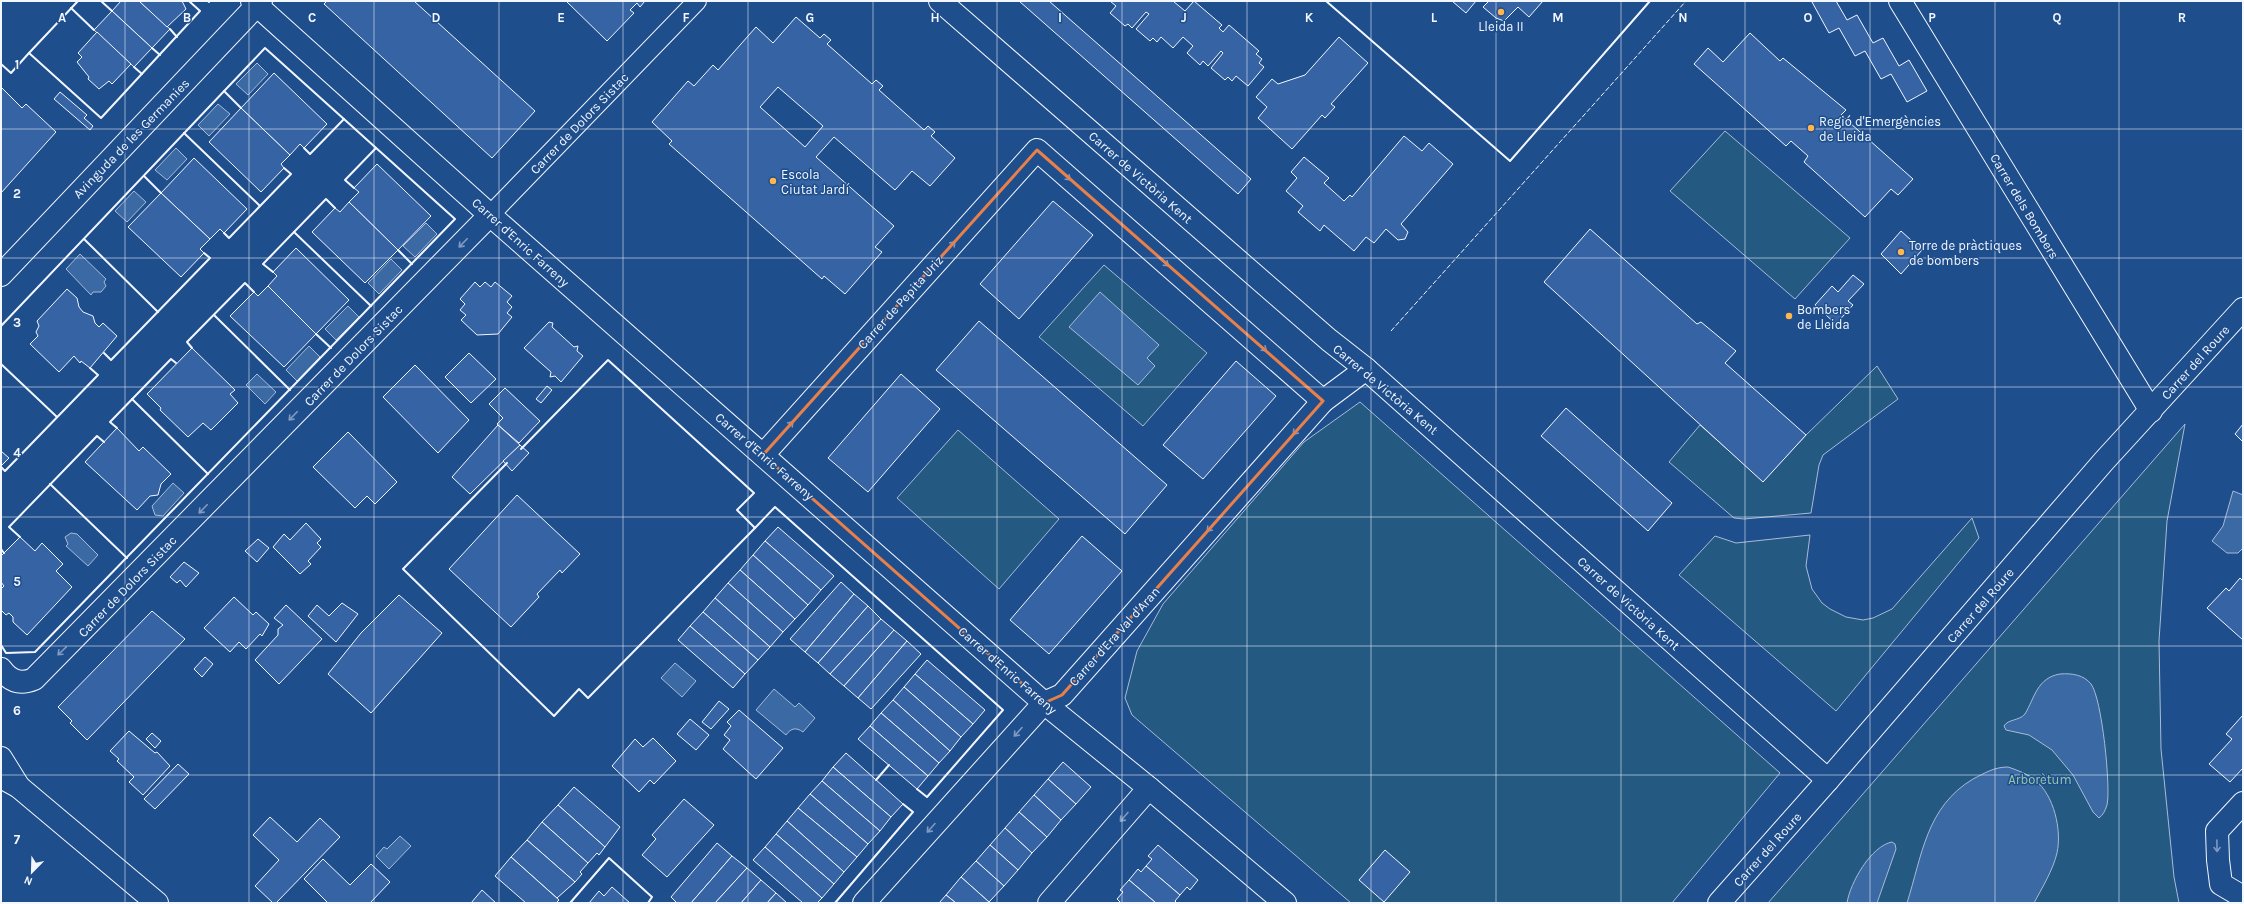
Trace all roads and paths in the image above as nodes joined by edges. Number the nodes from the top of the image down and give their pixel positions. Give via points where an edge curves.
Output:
1 (697, 1) edge
2 (940, 1) edge
3 (1900, 1) edge
4 (257, 3) edge
5 (490, 215) junction
6 (1, 275) edge
7 (2243, 309) edge
8 (1366, 369) junction
9 (1323, 401) junction
10 (2151, 411) junction
11 (763, 455) junction
12 (1, 669) edge
13 (1044, 703) junction
14 (1, 758) edge
15 (1828, 780) junction
16 (10, 782) edge
17 (1149, 788) junction
18 (2243, 803) edge
19 (2243, 898) edge
20 (157, 903) edge
21 (864, 903) edge
22 (1049, 903) edge
23 (1285, 903) edge
24 (1719, 903) edge

1 - 5 street, Carrer de Dolors Sistac
2 - 8 street, Carrer de Victòria Kent via 1329,340
3 - 10 street, Carrer dels Bombers
4 - 5 street, Carrer d'Enric Farreny
4 - 6 street, Avinguda de les Germanies
5 - 11 street, Carrer d'Enric Farreny
5 -> 12 street, Carrer de Dolors Sistac via 34,679 24,683 14,680
7 - 10 street, Carrer del Roure
8 - 9 street, Carrer d'Era Val d'Aran
8 - 15 street, Carrer de Victòria Kent
11 -> 9 street, Carrer de Pepita Uriz via 1037,150
9 -> 13 street, Carrer d'Era Val d'Aran via 1062,695
10 - 15 street, Carrer del Roure via 2099,467
11 - 13 street, Carrer d'Enric Farreny
13 - 17 street, Carrer d'Enric Farreny
13 -> 21 street, Carrer d'Era Val d'Aran
14 - 16 street
15 - 24 street, Carrer del Roure
16 - 20 street
17 -> 22 street
17 - 23 street, Carrer d'Enric Farreny
18 -> 19 street via 2217,831 2221,884

